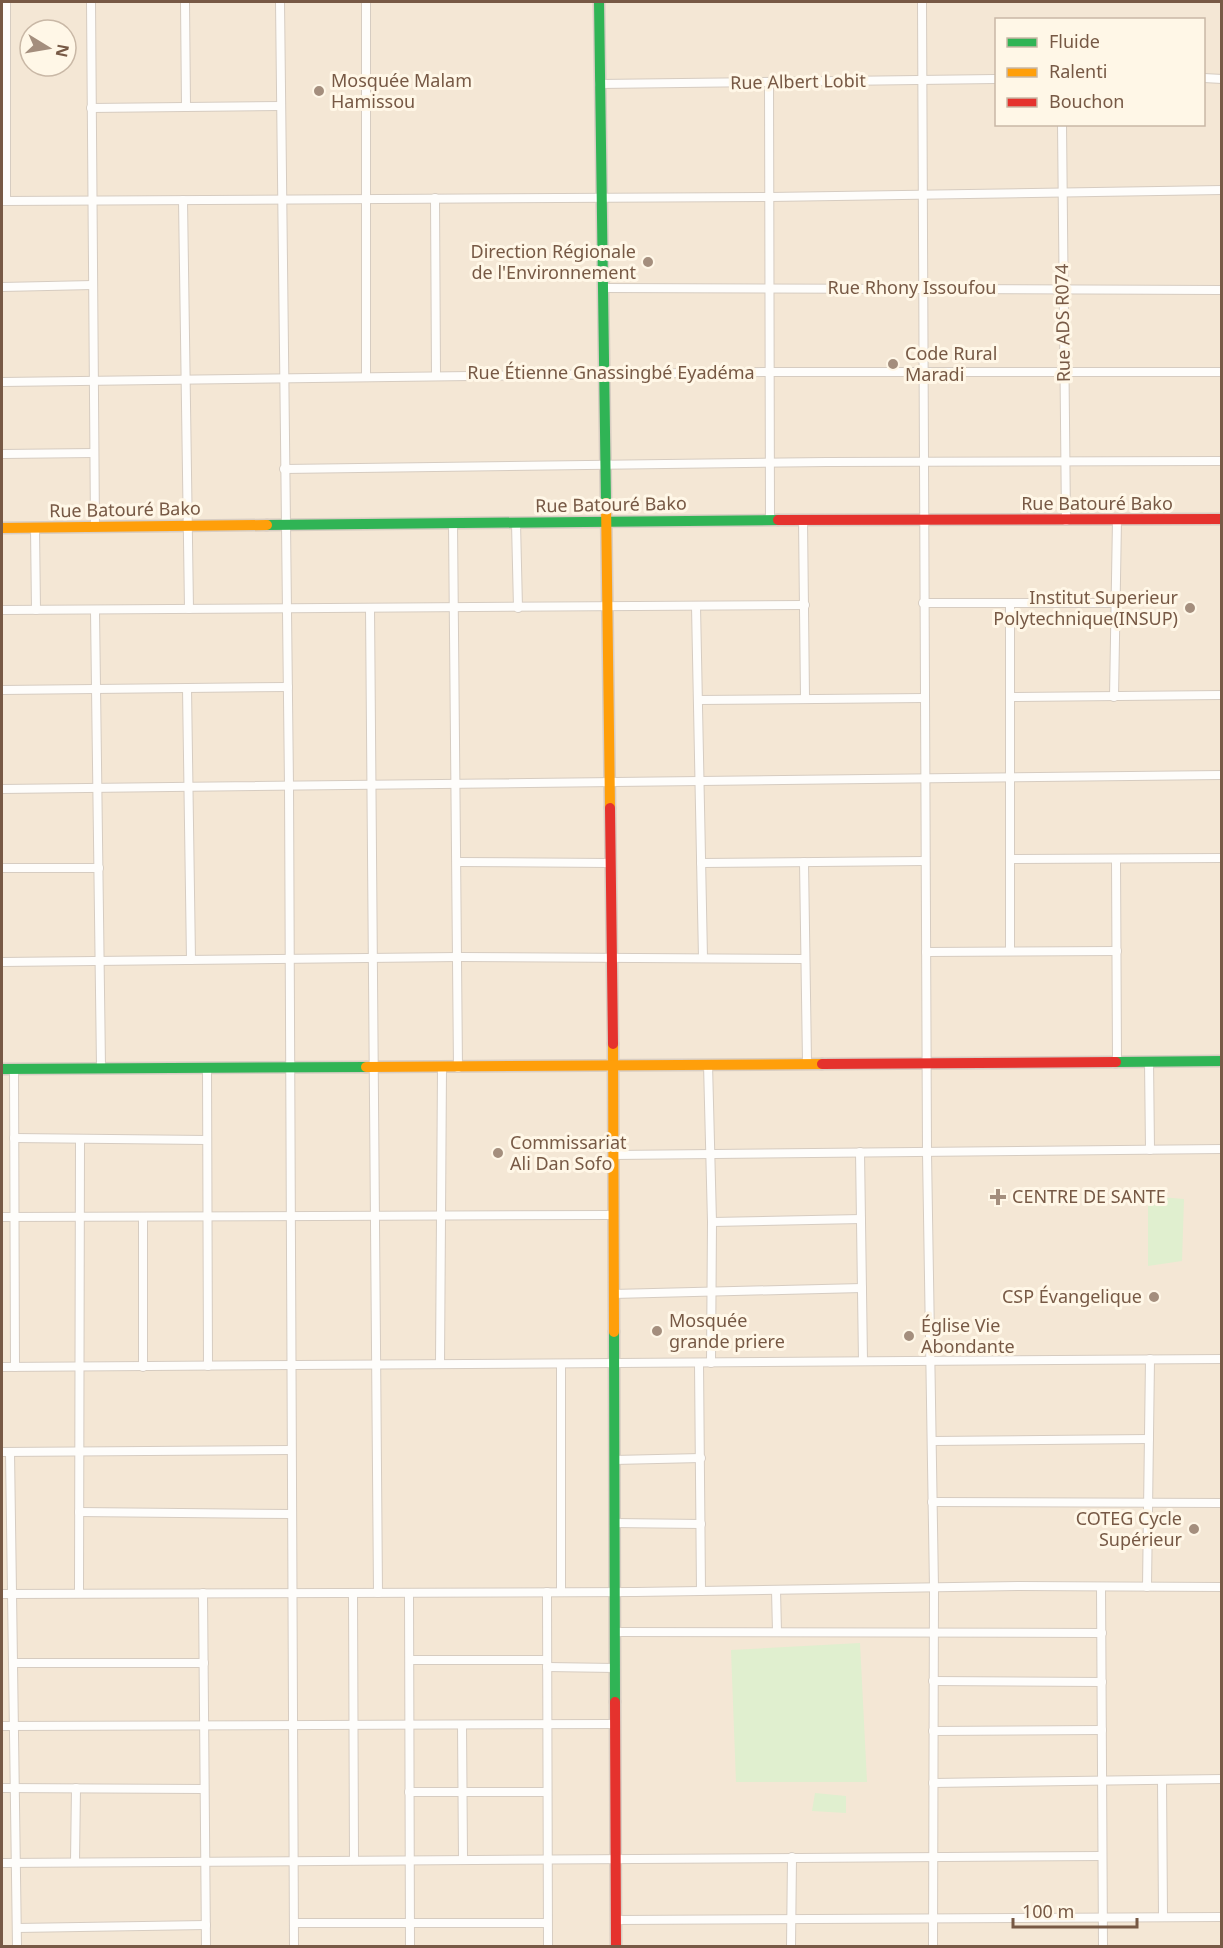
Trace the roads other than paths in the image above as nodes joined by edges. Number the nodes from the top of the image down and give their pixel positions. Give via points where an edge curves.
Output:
1 (6, 2) edge
2 (91, 2) edge
3 (185, 2) edge
4 (280, 2) edge
5 (366, 2) edge
6 (599, 2) edge
7 (922, 2) edge
8 (1205, 78) edge
9 (995, 79) edge
10 (1221, 79) edge
11 (923, 80) junction
12 (769, 82) junction
13 (599, 84) junction
14 (186, 106) junction
15 (281, 106) junction
16 (92, 108) junction
17 (1062, 126) edge
18 (1221, 190) edge
19 (925, 194) junction
20 (1062, 194) junction
21 (770, 197) junction
22 (365, 198) junction
23 (435, 198) junction
24 (599, 198) junction
25 (282, 199) junction
26 (92, 200) junction
27 (183, 200) junction
28 (4, 201) edge
29 (93, 285) junction
30 (2, 287) edge
31 (602, 288) junction
32 (770, 289) junction
33 (923, 289) junction
34 (1062, 289) junction
35 (1221, 290) edge
36 (770, 372) junction
37 (923, 372) junction
38 (1064, 372) junction
39 (1221, 372) edge
40 (602, 373) junction
41 (436, 375) junction
42 (366, 376) junction
43 (282, 377) junction
44 (186, 378) junction
45 (94, 379) junction
46 (2, 382) edge
47 (94, 453) junction
48 (2, 454) edge
49 (1065, 461) junction
50 (1221, 461) edge
51 (923, 462) junction
52 (771, 463) junction
53 (603, 465) junction
54 (284, 469) junction
55 (923, 519) junction
56 (1221, 519) edge
57 (770, 520) junction
58 (803, 520) junction
59 (1117, 520) junction
60 (1066, 521) junction
61 (604, 522) junction
62 (516, 523) junction
63 (453, 524) junction
64 (285, 525) junction
65 (187, 526) junction
66 (95, 527) junction
67 (2, 528) edge
68 (35, 528) junction
69 (924, 603) junction
70 (1010, 603) junction
71 (1116, 603) junction
72 (804, 605) junction
73 (696, 606) junction
74 (369, 608) junction
75 (454, 608) junction
76 (518, 608) junction
77 (605, 608) junction
78 (189, 609) junction
79 (286, 609) junction
80 (2, 610) edge
81 (36, 610) junction
82 (96, 611) junction
83 (288, 687) junction
84 (187, 688) junction
85 (96, 689) junction
86 (2, 690) edge
87 (1221, 695) edge
88 (1011, 697) junction
89 (1114, 697) junction
90 (805, 698) junction
91 (925, 698) junction
92 (698, 700) junction
93 (1221, 775) edge
94 (1011, 777) junction
95 (924, 778) junction
96 (608, 781) junction
97 (699, 781) junction
98 (456, 783) junction
99 (371, 785) junction
100 (289, 786) junction
101 (189, 787) junction
102 (98, 788) junction
103 (2, 789) edge
104 (1221, 858) edge
105 (1011, 859) junction
106 (1116, 859) junction
107 (925, 861) junction
108 (457, 862) junction
109 (609, 862) junction
110 (804, 862) junction
111 (701, 863) junction
112 (2, 868) edge
113 (99, 868) junction
114 (1010, 951) junction
115 (1118, 951) junction
116 (926, 952) junction
117 (611, 956) junction
118 (458, 957) junction
119 (373, 958) junction
120 (703, 958) junction
121 (288, 959) junction
122 (804, 959) junction
123 (191, 960) junction
124 (100, 961) junction
125 (2, 962) edge
126 (1117, 1061) junction
127 (1149, 1061) junction
128 (1221, 1061) edge
129 (807, 1062) junction
130 (926, 1063) junction
131 (613, 1064) junction
132 (708, 1064) junction
133 (101, 1067) junction
134 (207, 1067) junction
135 (289, 1067) junction
136 (374, 1067) junction
137 (442, 1068) junction
138 (459, 1068) junction
139 (2, 1069) edge
140 (14, 1069) junction
141 (14, 1138) junction
142 (80, 1139) junction
143 (207, 1140) junction
144 (1221, 1149) edge
145 (1149, 1150) junction
146 (860, 1152) junction
147 (927, 1153) junction
148 (711, 1154) junction
149 (613, 1155) junction
150 (613, 1215) junction
151 (207, 1216) junction
152 (290, 1216) junction
153 (375, 1216) junction
154 (440, 1216) junction
155 (2, 1217) edge
156 (14, 1217) junction
157 (80, 1217) junction
158 (143, 1217) junction
159 (861, 1219) junction
160 (712, 1222) junction
161 (862, 1288) junction
162 (711, 1290) junction
163 (614, 1294) junction
164 (1150, 1359) junction
165 (1221, 1359) edge
166 (931, 1360) junction
167 (863, 1361) junction
168 (376, 1362) junction
169 (291, 1363) junction
170 (699, 1363) junction
171 (711, 1363) junction
172 (440, 1364) junction
173 (561, 1364) junction
174 (614, 1364) junction
175 (79, 1366) junction
176 (208, 1366) junction
177 (2, 1367) edge
178 (15, 1367) junction
179 (143, 1367) junction
180 (1149, 1439) junction
181 (933, 1441) junction
182 (79, 1450) junction
183 (291, 1450) junction
184 (6, 1452) edge
185 (701, 1458) junction
186 (614, 1460) junction
187 (932, 1502) junction
188 (1149, 1503) junction
189 (1221, 1503) edge
190 (79, 1512) junction
191 (291, 1514) junction
192 (614, 1523) junction
193 (701, 1524) junction
194 (934, 1587) junction
195 (1101, 1587) junction
196 (1147, 1587) junction
197 (1221, 1587) edge
198 (776, 1590) junction
199 (701, 1591) junction
200 (292, 1592) junction
201 (547, 1592) junction
202 (561, 1592) junction
203 (615, 1592) junction
204 (79, 1593) junction
205 (203, 1593) junction
206 (354, 1593) junction
207 (378, 1593) junction
208 (2, 1594) edge
209 (12, 1594) junction
210 (409, 1594) junction
211 (615, 1632) junction
212 (777, 1632) junction
213 (934, 1632) junction
214 (1101, 1633) junction
215 (410, 1660) junction
216 (204, 1663) junction
217 (547, 1663) junction
218 (13, 1664) junction
219 (615, 1668) junction
220 (933, 1682) junction
221 (1102, 1682) junction
222 (547, 1723) junction
223 (410, 1724) junction
224 (615, 1724) junction
225 (204, 1725) junction
226 (293, 1725) junction
227 (354, 1725) junction
228 (462, 1725) junction
229 (2, 1726) edge
230 (14, 1726) junction
231 (1102, 1730) junction
232 (933, 1731) junction
233 (1221, 1779) edge
234 (1102, 1780) junction
235 (1162, 1780) junction
236 (933, 1783) junction
237 (2, 1788) edge
238 (15, 1788) junction
239 (76, 1788) junction
240 (204, 1789) junction
241 (409, 1792) junction
242 (462, 1792) junction
243 (547, 1792) junction
244 (1102, 1856) junction
245 (792, 1857) junction
246 (463, 1858) junction
247 (547, 1858) junction
248 (616, 1858) junction
249 (933, 1858) junction
250 (410, 1859) junction
251 (354, 1860) junction
252 (293, 1861) junction
253 (75, 1862) junction
254 (205, 1862) junction
255 (2, 1863) edge
256 (16, 1863) junction
257 (933, 1917) junction
258 (1104, 1917) junction
259 (1162, 1917) junction
260 (1221, 1917) edge
261 (792, 1919) junction
262 (616, 1920) junction
263 (294, 1923) junction
264 (410, 1923) junction
265 (548, 1923) junction
266 (206, 1925) junction
267 (17, 1928) junction
268 (17, 1947) edge
269 (207, 1947) edge
270 (294, 1947) edge
271 (410, 1947) edge
272 (548, 1947) edge
273 (616, 1947) edge
274 (791, 1947) edge
275 (933, 1947) edge
276 (1103, 1947) edge

1 - 28 street
2 - 16 street
3 - 14 street
4 - 15 street
5 - 22 street
6 - 13 street
7 - 11 street
8 - 10 street
9 - 11 street, Rue Albert Lobit
11 - 12 street, Rue Albert Lobit
11 - 19 street
12 - 13 street, Rue Albert Lobit
12 - 21 street
13 - 24 street
14 - 15 street
14 - 16 street
15 - 25 street
16 - 26 street
17 - 20 street, Rue ADS R074
18 - 20 street
19 - 20 street
19 - 21 street
19 - 33 street
20 - 34 street, Rue ADS R074
21 - 24 street
21 - 32 street
22 - 23 street
22 - 25 street
22 - 42 street
23 - 24 street
23 - 41 street
24 - 31 street
25 - 27 street
25 - 43 street
26 - 27 street
26 - 28 street
26 - 29 street
27 - 44 street
29 - 30 street
29 - 45 street
31 - 32 street, Rue Rhony Issoufou
31 - 40 street
32 - 33 street, Rue Rhony Issoufou
32 - 36 street
33 - 34 street, Rue Rhony Issoufou
33 - 37 street
34 - 35 street, Rue Rhony Issoufou
34 - 38 street, Rue ADS R074
36 - 37 street, Rue Étienne Gnassingbé Eyadéma
36 - 40 street, Rue Étienne Gnassingbé Eyadéma
36 - 52 street
37 - 38 street, Rue Étienne Gnassingbé Eyadéma
37 - 51 street
38 - 39 street, Rue Étienne Gnassingbé Eyadéma
38 - 49 street, Rue ADS R074
40 - 41 street, Rue Étienne Gnassingbé Eyadéma
40 - 53 street
41 - 42 street, Rue Étienne Gnassingbé Eyadéma
42 - 43 street, Rue Étienne Gnassingbé Eyadéma
43 - 44 street, Rue Étienne Gnassingbé Eyadéma
43 - 54 street
44 - 45 street, Rue Étienne Gnassingbé Eyadéma
44 - 65 street
45 - 46 street, Rue Étienne Gnassingbé Eyadéma
45 - 47 street
47 - 48 street
47 - 66 street
49 - 50 street
49 - 51 street
49 - 60 street, Rue ADS R074
51 - 52 street
51 - 55 street
52 - 53 street
52 - 57 street
53 - 54 street
53 - 61 street
54 - 64 street
55 - 58 street, Rue Batouré Bako
55 - 60 street, Rue Batouré Bako
55 - 69 street
56 - 59 street, Rue Batouré Bako
57 - 58 street, Rue Batouré Bako
57 - 61 street, Rue Batouré Bako
58 - 72 street
59 - 60 street, Rue Batouré Bako
59 - 71 street
61 - 62 street, Rue Batouré Bako
61 - 77 street
62 - 63 street, Rue Batouré Bako
62 - 76 street
63 - 64 street, Rue Batouré Bako
63 - 75 street
64 - 65 street, Rue Batouré Bako
64 - 79 street
65 - 66 street, Rue Batouré Bako
65 - 78 street
66 - 68 street, Rue Batouré Bako
67 - 68 street, Rue Batouré Bako
68 - 81 street
69 - 70 street
69 - 91 street
70 - 71 street
70 - 88 street
71 - 89 street
72 - 73 street
72 - 90 street
73 - 77 street
73 - 92 street
74 - 75 street
74 - 79 street
74 - 99 street
75 - 76 street
75 - 98 street
76 - 77 street
77 - 96 street
78 - 79 street
78 - 82 street
79 - 83 street
80 - 81 street
81 - 82 street
82 - 85 street
83 - 84 street
83 - 100 street
84 - 85 street
84 - 101 street
85 - 86 street
85 - 102 street
87 - 89 street
88 - 89 street
88 - 94 street
90 - 91 street
90 - 92 street
91 - 95 street
92 - 97 street
93 - 94 street
94 - 95 street
94 - 105 street
95 - 97 street
95 - 107 street
96 - 97 street
96 - 98 street
96 - 109 street
97 - 111 street
98 - 99 street
98 - 108 street
99 - 100 street
99 - 119 street
100 - 101 street
100 - 121 street
101 - 102 street
101 - 123 street
102 - 103 street
102 - 113 street
104 - 106 street
105 - 106 street
105 - 114 street
106 - 115 street
107 - 110 street
107 - 116 street
108 - 109 street
108 - 118 street
109 - 117 street
110 - 111 street
110 - 122 street
111 - 120 street
112 - 113 street
113 - 124 street
114 - 115 street
114 - 116 street
115 - 126 street
116 - 130 street
117 - 118 street
117 - 120 street
117 - 131 street
118 - 119 street
118 - 138 street
119 - 121 street
119 - 136 street
120 - 122 street
121 - 123 street
121 - 135 street
122 - 129 street
123 - 124 street
124 - 125 street
124 - 133 street
126 - 127 street
126 - 130 street
127 - 128 street
127 - 145 street
129 - 130 street
129 - 132 street
130 - 147 street
131 - 132 street
131 - 138 street
131 - 149 street
132 - 148 street
133 - 134 street
133 - 140 street
134 - 135 street
134 - 143 street
135 - 136 street
135 - 152 street
136 - 137 street
136 - 153 street
137 - 138 street
137 - 154 street
139 - 140 street
140 - 141 street
141 - 142 street
141 - 156 street
142 - 143 street
142 - 157 street
143 - 151 street
144 - 145 street
145 - 147 street
146 - 147 street
146 - 148 street
146 - 159 street
147 - 166 street
148 - 149 street
148 - 160 street
149 - 150 street
150 - 154 street
150 - 163 street
151 - 152 street
151 - 158 street
151 - 176 street
152 - 153 street
152 - 169 street
153 - 154 street
153 - 168 street
154 - 172 street
155 - 156 street
156 - 157 street
156 - 178 street
157 - 158 street
157 - 175 street
158 - 179 street
159 - 160 street
159 - 161 street
160 - 162 street
161 - 162 street
161 - 167 street
162 - 163 street
162 - 171 street
163 - 174 street
164 - 165 street
164 - 166 street
164 - 180 street
166 - 167 street
166 - 181 street
167 - 171 street
168 - 169 street
168 - 172 street
168 - 207 street
169 - 176 street
169 - 183 street
170 - 171 street
170 - 174 street
170 - 185 street
172 - 173 street
173 - 174 street
173 - 202 street
174 - 186 street
175 - 178 street
175 - 179 street
175 - 182 street
176 - 179 street
177 - 178 street
180 - 181 street
180 - 188 street
181 - 187 street
182 - 183 street
182 - 184 street
182 - 190 street
183 - 191 street
184 - 209 street
185 - 186 street
185 - 193 street
186 - 192 street
187 - 188 street
187 - 194 street
188 - 189 street
188 - 196 street
190 - 191 street
190 - 204 street
191 - 200 street
192 - 193 street
192 - 203 street
193 - 199 street
194 - 195 street
194 - 198 street
194 - 213 street
195 - 196 street
195 - 214 street
196 - 197 street
198 - 199 street
198 - 212 street
199 - 203 street
200 - 205 street
200 - 206 street
200 - 226 street
201 - 202 street
201 - 210 street
201 - 217 street
202 - 203 street
203 - 211 street
204 - 205 street
204 - 209 street
205 - 216 street
206 - 207 street
206 - 227 street
207 - 210 street
208 - 209 street
209 - 218 street
210 - 215 street
211 - 212 street
211 - 219 street
212 - 213 street
213 - 214 street
213 - 220 street
214 - 221 street
215 - 217 street
215 - 223 street
216 - 218 street
216 - 225 street
217 - 219 street
217 - 222 street
218 - 230 street
219 - 224 street
220 - 221 street
220 - 232 street
221 - 231 street
222 - 224 street
222 - 228 street
222 - 243 street
223 - 227 street
223 - 228 street
223 - 241 street
224 - 248 street
225 - 226 street
225 - 230 street
225 - 240 street
226 - 227 street
226 - 252 street
227 - 251 street
228 - 242 street
229 - 230 street
230 - 238 street
231 - 232 street
231 - 234 street
232 - 236 street
233 - 235 street
234 - 235 street
234 - 236 street
234 - 244 street
235 - 259 street
236 - 249 street
237 - 238 street
238 - 239 street
238 - 256 street
239 - 240 street
239 - 253 street
240 - 254 street
241 - 242 street
241 - 250 street
242 - 243 street
242 - 246 street
243 - 247 street
244 - 249 street
244 - 258 street
245 - 248 street
245 - 249 street
245 - 261 street
246 - 247 street
246 - 250 street
247 - 248 street
247 - 265 street
248 - 262 street
249 - 257 street
250 - 251 street
250 - 264 street
251 - 252 street
252 - 254 street
252 - 263 street
253 - 254 street
253 - 256 street
254 - 266 street
255 - 256 street
256 - 267 street
257 - 258 street
257 - 261 street
257 - 275 street
258 - 259 street
258 - 276 street
259 - 260 street
261 - 262 street
261 - 274 street
262 - 273 street
263 - 264 street
263 - 270 street
264 - 265 street
264 - 271 street
265 - 272 street
266 - 267 street
266 - 269 street
267 - 268 street

